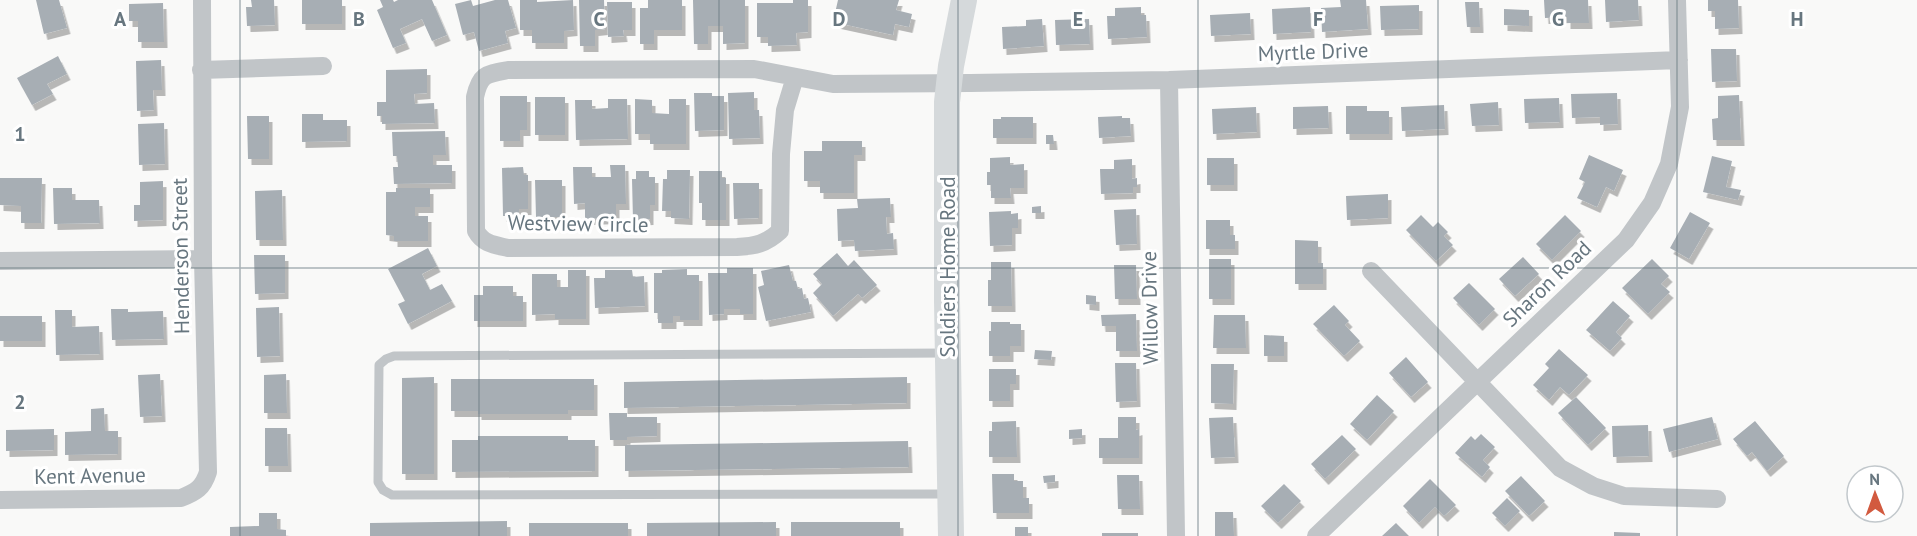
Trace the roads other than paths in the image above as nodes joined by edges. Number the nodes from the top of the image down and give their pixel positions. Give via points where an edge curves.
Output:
1 (202, 0) edge
2 (964, 0) edge
3 (1677, 0) edge
4 (1679, 60) junction
5 (323, 66) dead end
6 (201, 70) junction
7 (795, 77) junction
8 (1169, 80) junction
9 (949, 84) junction
10 (203, 259) junction
11 (0, 261) edge
12 (1371, 271) dead end
13 (948, 353) junction
14 (1478, 382) junction
15 (950, 495) junction
16 (181, 498) joint
17 (0, 500) edge
18 (1717, 500) dead end
19 (951, 536) edge
20 (1176, 536) edge
21 (1316, 536) edge

1 - 6 street, Henderson Street
2 - 9 street, Soldiers Home Road
3 - 4 street, Sharon Road
4 - 8 street, Myrtle Drive
4 - 14 street, Sharon Road via 1680,107 1669,164 1652,203 1626,240
5 - 6 street
6 - 10 street, Henderson Street
7 - 7 street, Westview Circle via 754,69 508,70 483,77 475,97 476,231 486,242 508,248 737,247 769,241 780,231 785,110
7 - 9 street, Westview Circle via 833,84
8 - 9 street, Myrtle Drive
8 - 20 street, Willow Drive
9 - 13 street, Soldiers Home Road
10 - 11 street
10 - 16 street, Henderson Street via 208,472 204,484
12 - 14 street
13 - 15 street, Soldiers Home Road
13 - 15 lane via 394,356 379,365 378,482 392,495
14 - 18 street via 1560,468 1593,486 1624,496
14 - 21 street, Sharon Road
15 - 19 street, Soldiers Home Road
16 - 17 street, Kent Avenue

